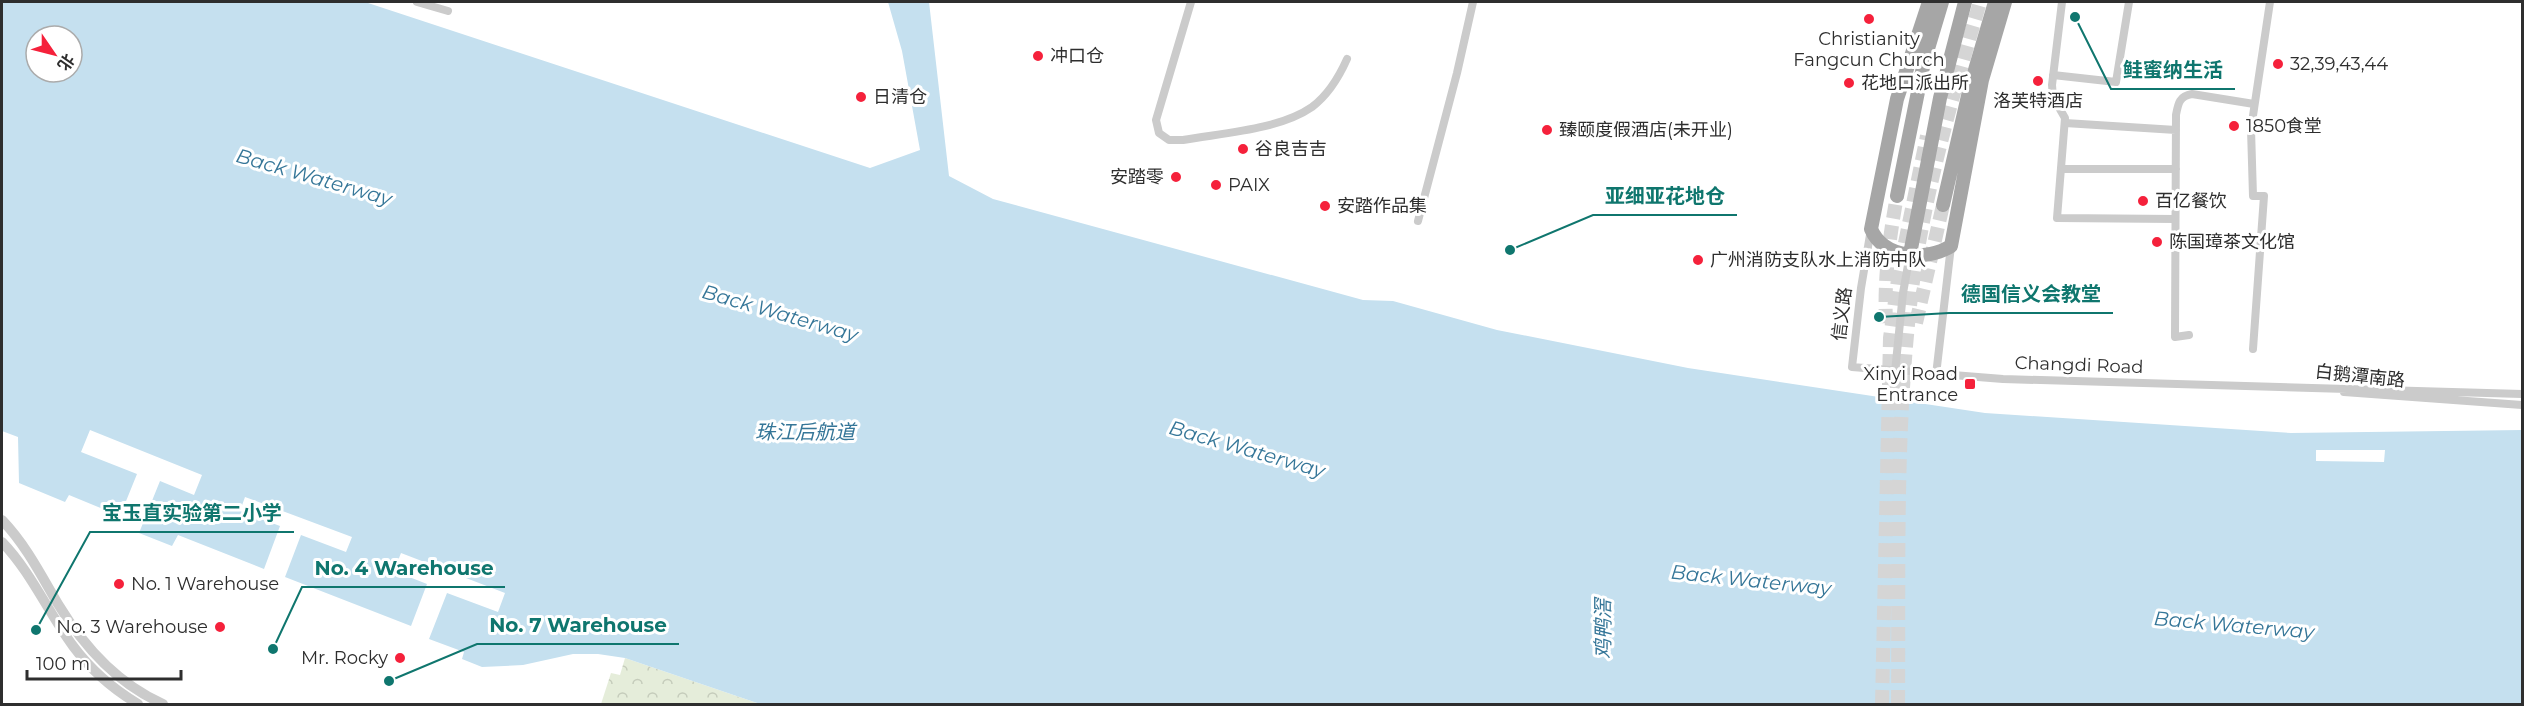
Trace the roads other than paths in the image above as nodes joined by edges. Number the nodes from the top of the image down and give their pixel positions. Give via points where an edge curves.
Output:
1 (417, 2) edge
2 (1191, 2) edge
3 (1473, 2) edge
4 (1929, 2) edge
5 (1942, 2) edge
6 (1965, 2) edge
7 (1995, 2) edge
8 (2005, 2) edge
9 (2062, 2) edge
10 (2129, 2) edge
11 (2270, 2) edge
12 (448, 11) dead end
13 (1347, 59) dead end
14 (2054, 75) junction
15 (2254, 104) junction
16 (2065, 123) junction
17 (2176, 130) junction
18 (2061, 169) junction
19 (2176, 169) junction
20 (1897, 196) tunnel mouth
21 (1943, 206) tunnel mouth
22 (2175, 219) junction
23 (1418, 221) dead end
24 (1871, 229) junction
25 (1951, 246) junction
26 (1910, 254) junction
27 (2189, 335) dead end
28 (2253, 349) dead end
29 (1852, 367) joint
30 (1895, 372) junction
31 (1936, 375) junction
32 (2305, 387) junction
33 (2523, 394) edge
34 (2523, 405) edge
35 (2, 520) edge
36 (2, 542) edge
37 (138, 705) edge
38 (164, 705) edge

1 - 12 street
2 - 13 street via 1156,120 1159,134 1169,140 1277,123 1312,107 1337,81
3 - 23 street
4 - 24 main road via 1897,99
5 - 20 main road via 1924,62
6 - 26 main road via 1940,98
7 - 21 main road via 1970,87
8 - 25 main road via 1982,80
9 - 14 street
10 - 14 street via 2116,82
11 - 15 street
14 - 16 street via 2053,97
15 - 17 street via 2185,95 2179,100
15 - 28 street via 2253,196 2264,196
16 - 17 street
16 - 18 street
17 - 19 street
18 - 19 street
18 - 22 street via 2057,218
19 - 22 street
22 - 27 street via 2175,338
24 - 26 main road via 1882,246
24 - 29 street, 信义路
25 - 26 main road via 1935,254
25 - 31 street
26 - 30 street
29 - 30 street, Changdi Road
30 - 31 street, Changdi Road
31 - 32 street, Changdi Road
32 - 33 street, 白鹅潭南路
32 - 34 street, 白鹅潭南路 via 2363,395
35 - 38 street via 30,555 94,654 136,689
36 - 37 street via 81,657

